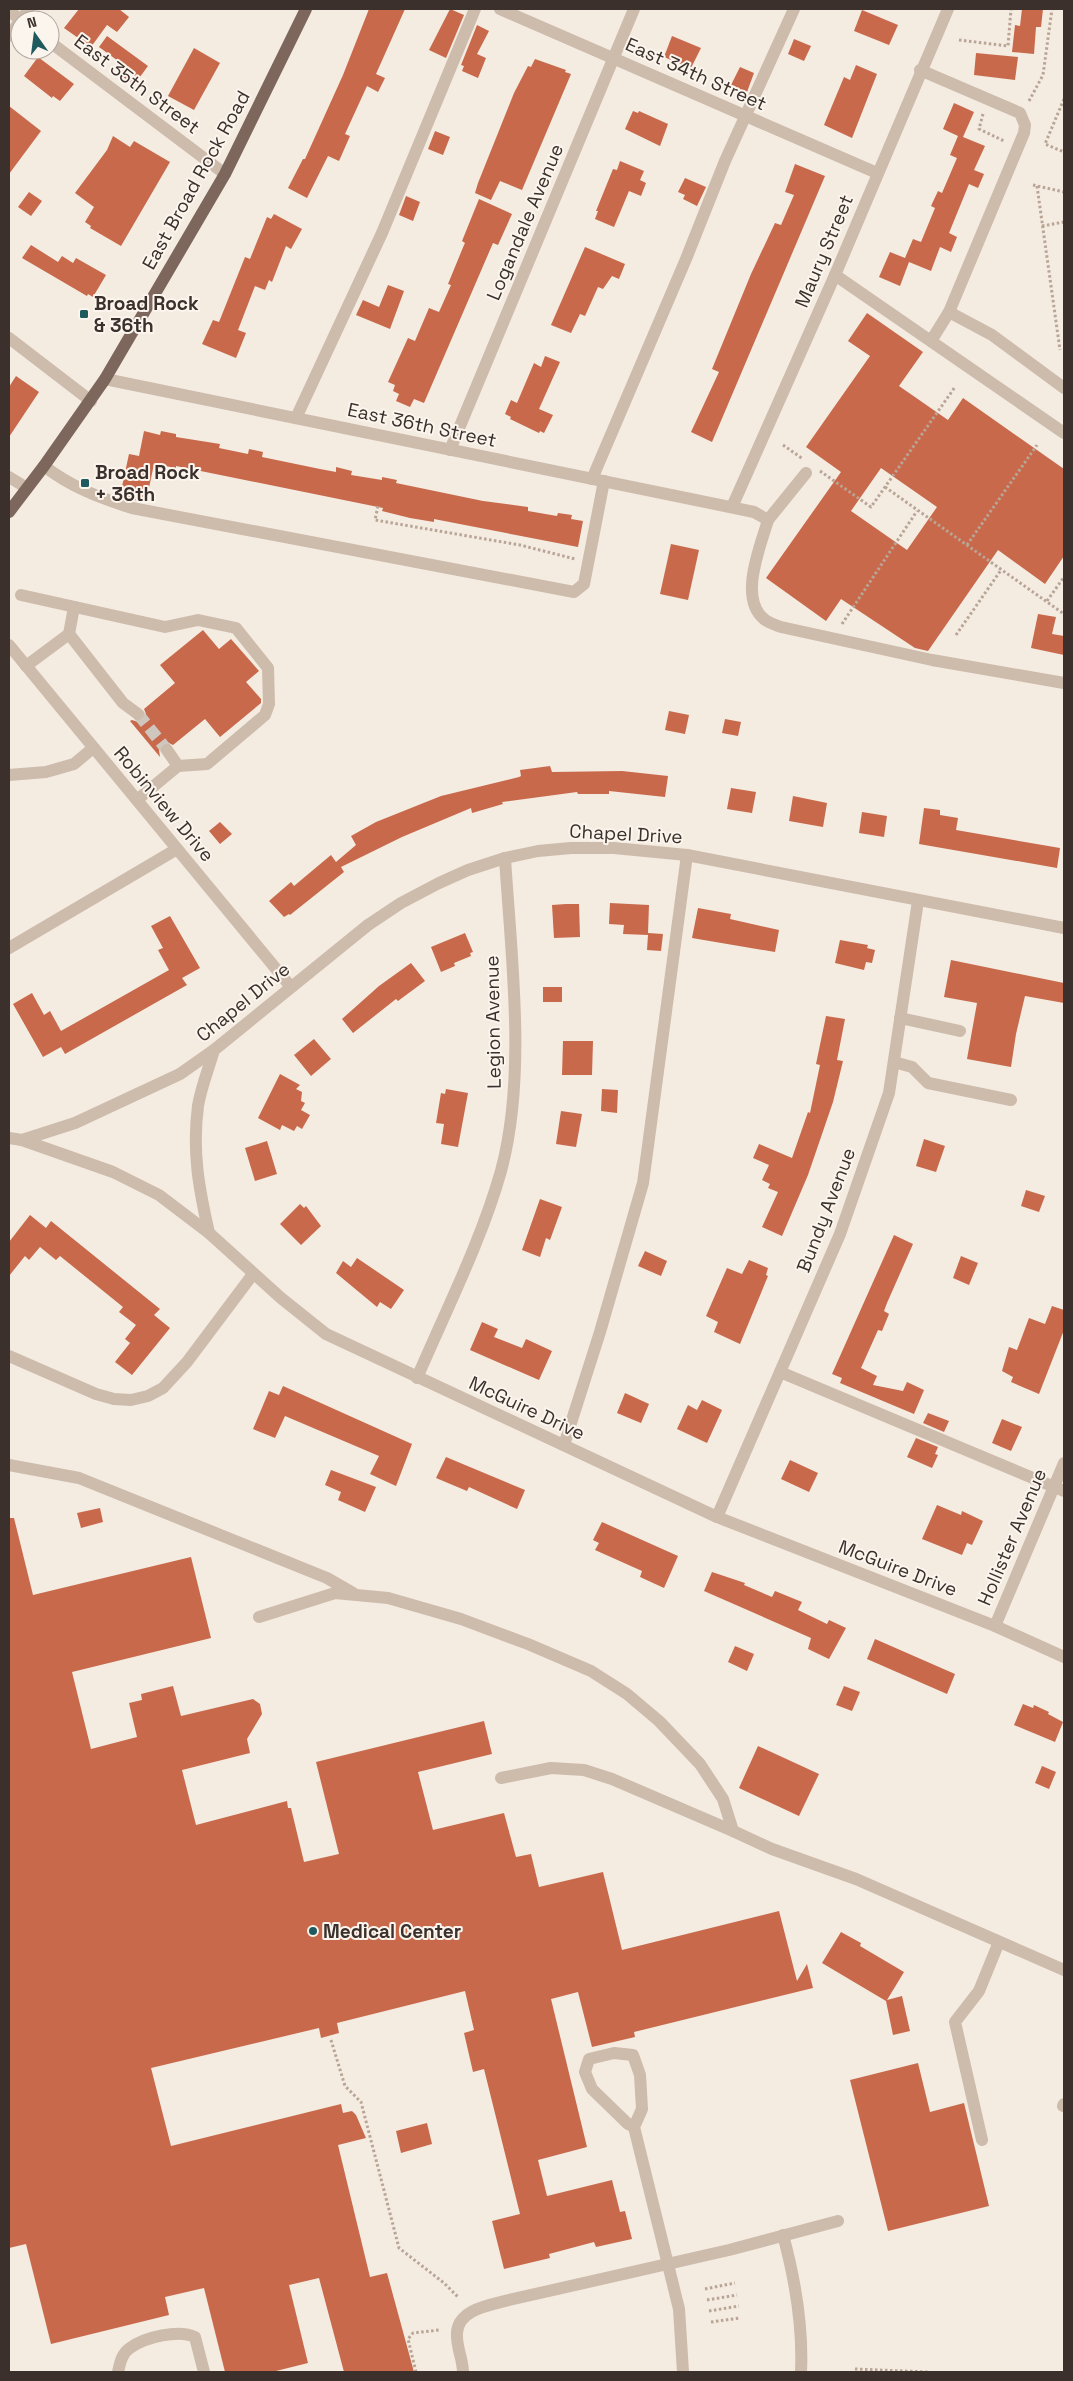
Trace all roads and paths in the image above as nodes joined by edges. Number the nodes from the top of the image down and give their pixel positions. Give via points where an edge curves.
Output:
1 (306, 9) edge
2 (475, 9) edge
3 (500, 9) edge
4 (634, 9) edge
5 (794, 9) edge
6 (948, 9) edge
7 (1011, 9) edge
8 (1052, 9) edge
9 (959, 40) dead end
10 (60, 50) edge
11 (614, 58) junction
12 (920, 70) junction
13 (1064, 99) edge
14 (1026, 107) dead end
15 (984, 110) dead end
16 (746, 116) junction
17 (1010, 144) dead end
18 (1064, 152) edge
19 (877, 173) junction
20 (225, 174) junction
21 (1064, 192) edge
22 (1064, 222) edge
23 (1042, 226) junction
24 (835, 275) junction
25 (949, 312) junction
26 (9, 338) edge
27 (932, 341) junction
28 (1060, 350) dead end
29 (105, 379) junction
30 (956, 387) dead end
31 (1064, 388) edge
32 (91, 401) junction
33 (296, 418) junction
34 (1064, 433) edge
35 (783, 445) dead end
36 (1037, 445) dead end
37 (450, 450) junction
38 (44, 466) junction
39 (810, 468) junction
40 (9, 477) edge
41 (598, 480) junction
42 (886, 487) junction
43 (27, 488) junction
44 (378, 506) dead end
45 (732, 507) junction
46 (918, 511) junction
47 (9, 512) edge
48 (768, 520) junction
49 (967, 545) junction
50 (577, 560) dead end
51 (1002, 570) junction
52 (1064, 577) edge
53 (21, 595) dead end
54 (1047, 602) junction
55 (74, 607) junction
56 (1064, 614) edge
57 (842, 621) dead end
58 (69, 634) junction
59 (956, 635) dead end
60 (9, 645) edge
61 (26, 666) junction
62 (1064, 683) edge
63 (138, 714) tunnel mouth
64 (93, 748) junction
65 (167, 750) tunnel mouth
66 (178, 766) junction
67 (9, 775) edge
68 (137, 800) junction
69 (177, 849) junction
70 (687, 855) junction
71 (505, 858) junction
72 (918, 900) junction
73 (1064, 928) edge
74 (9, 948) edge
75 (291, 987) junction
76 (900, 1018) junction
77 (960, 1031) dead end
78 (214, 1050) junction
79 (894, 1062) junction
80 (1011, 1100) dead end
81 (9, 1138) edge
82 (22, 1140) junction
83 (209, 1233) junction
84 (253, 1274) junction
85 (9, 1356) edge
86 (780, 1372) junction
87 (417, 1378) junction
88 (564, 1445) junction
89 (1064, 1463) edge
90 (9, 1465) edge
91 (1059, 1489) edge
92 (717, 1517) junction
93 (355, 1595) junction
94 (259, 1617) dead end
95 (995, 1626) junction
96 (1064, 1657) edge
97 (501, 1778) dead end
98 (734, 1831) junction
99 (999, 1942) junction
100 (1064, 1970) edge
101 (331, 2040) dead end
102 (634, 2127) junction
103 (982, 2140) dead end
104 (838, 2222) dead end
105 (783, 2235) junction
106 (668, 2264) junction
107 (735, 2283) dead end
108 (705, 2289) dead end
109 (737, 2294) dead end
110 (459, 2298) dead end
111 (707, 2300) dead end
112 (739, 2306) dead end
113 (709, 2310) dead end
114 (740, 2318) dead end
115 (711, 2322) dead end
116 (440, 2330) dead end
117 (855, 2368) dead end
118 (118, 2372) edge
119 (204, 2372) edge
120 (416, 2372) edge
121 (463, 2372) edge
122 (683, 2372) edge
123 (801, 2372) edge
124 (928, 2372) edge

1 - 20 main road, East Broad Rock Road
2 - 33 street via 382,233
3 - 11 street, East 34th Street
4 - 11 street, Logandale Avenue
5 - 16 street
6 - 12 street, Maury Street
7 - 9 path via 1008,46
8 - 14 path via 1043,74
10 - 20 street, East 35th Street
11 - 16 street, East 34th Street
11 - 37 street, Logandale Avenue
12 - 19 street, Maury Street
12 - 25 street via 1020,113 1025,126
13 - 18 path via 1045,144
15 - 17 path via 979,129
16 - 19 street, East 34th Street
16 - 41 street
19 - 24 street, Maury Street
20 - 29 main road, East Broad Rock Road
21 - 23 path via 1035,185
22 - 23 path
23 - 28 path
24 - 27 street
24 - 45 street, Maury Street
25 - 27 street
25 - 31 street via 992,335
26 - 32 street
27 - 34 street
29 - 32 main road, East Broad Rock Road
29 - 33 street, East 36th Street
30 - 42 path
32 - 38 main road, East Broad Rock Road
33 - 37 street, East 36th Street
35 - 39 path
36 - 49 path
37 - 41 street, East 36th Street
38 - 41 street via 64,482 132,508 574,592 584,584
38 - 43 main road, East Broad Rock Road
39 - 42 path via 871,507
39 - 48 street
40 - 43 street
41 - 45 street, East 36th Street
42 - 46 path
43 - 47 main road, East Broad Rock Road
44 - 50 path via 376,520 520,545
45 - 48 street, East 36th Street via 754,512
46 - 49 path
46 - 57 path
48 - 62 street via 751,587 755,605 763,619 781,627 932,660
49 - 51 path
51 - 54 path
51 - 59 path
52 - 54 path
53 - 55 street
54 - 56 path
55 - 58 street
55 - 66 street via 165,627 198,620 236,628 268,668 269,704 265,715 207,764
58 - 61 street
58 - 63 street via 122,703
60 - 61 street, Robinview Drive
61 - 64 street, Robinview Drive
64 - 67 street via 74,764 46,772
64 - 68 street, Robinview Drive
65 - 66 street
66 - 68 street
68 - 69 street, Robinview Drive
69 - 74 street
69 - 75 street, Robinview Drive
70 - 71 street, Chapel Drive via 614,848 571,848
70 - 72 street, Chapel Drive
70 - 88 street via 643,1183
71 - 75 street, Chapel Drive via 468,870 401,903 368,925
71 - 87 street, Legion Avenue via 515,1041 510,1129 486,1216
72 - 73 street, Chapel Drive
72 - 76 street, Bundy Avenue
75 - 78 street, Chapel Drive
76 - 77 street
76 - 79 street, Bundy Avenue
78 - 82 street, Chapel Drive via 180,1074 140,1094 75,1123
78 - 83 street via 198,1104 195,1141 197,1181
79 - 80 street via 912,1067 928,1083
79 - 86 street, Bundy Avenue via 889,1093 840,1234
81 - 82 street, McGuire Drive
82 - 83 street, McGuire Drive via 113,1172 159,1195
83 - 84 street, McGuire Drive
84 - 85 street via 187,1362 163,1388 148,1396 131,1400 96,1394
84 - 87 street, McGuire Drive via 326,1334
86 - 91 street
86 - 92 street, Bundy Avenue
87 - 88 street, McGuire Drive
88 - 92 street, McGuire Drive
89 - 91 street, Hollister Avenue
90 - 93 street via 79,1478 318,1574
91 - 95 street, Hollister Avenue
92 - 95 street, McGuire Drive
93 - 94 street via 336,1593
93 - 98 street via 388,1598 461,1619 591,1671 627,1694 659,1721 700,1764 723,1799
95 - 96 street, McGuire Drive
97 - 98 street via 551,1768 584,1770
98 - 99 street via 772,1850 856,1880
99 - 100 street
99 - 103 street via 979,1991 954,2022
101 - 110 path via 345,2086 361,2102 399,2248
102 - 102 street via 642,2109 640,2075 633,2055 614,2053 588,2060 585,2072 592,2089
102 - 106 street
104 - 105 street
105 - 106 street
105 - 123 street via 794,2291
106 - 121 street via 509,2300 468,2314 460,2322 457,2333
106 - 122 street via 679,2309
107 - 108 path
109 - 111 path
112 - 113 path
114 - 115 path
116 - 120 path via 410,2335 408,2339
117 - 124 path
118 - 119 street via 120,2360 130,2348 182,2332 195,2338

